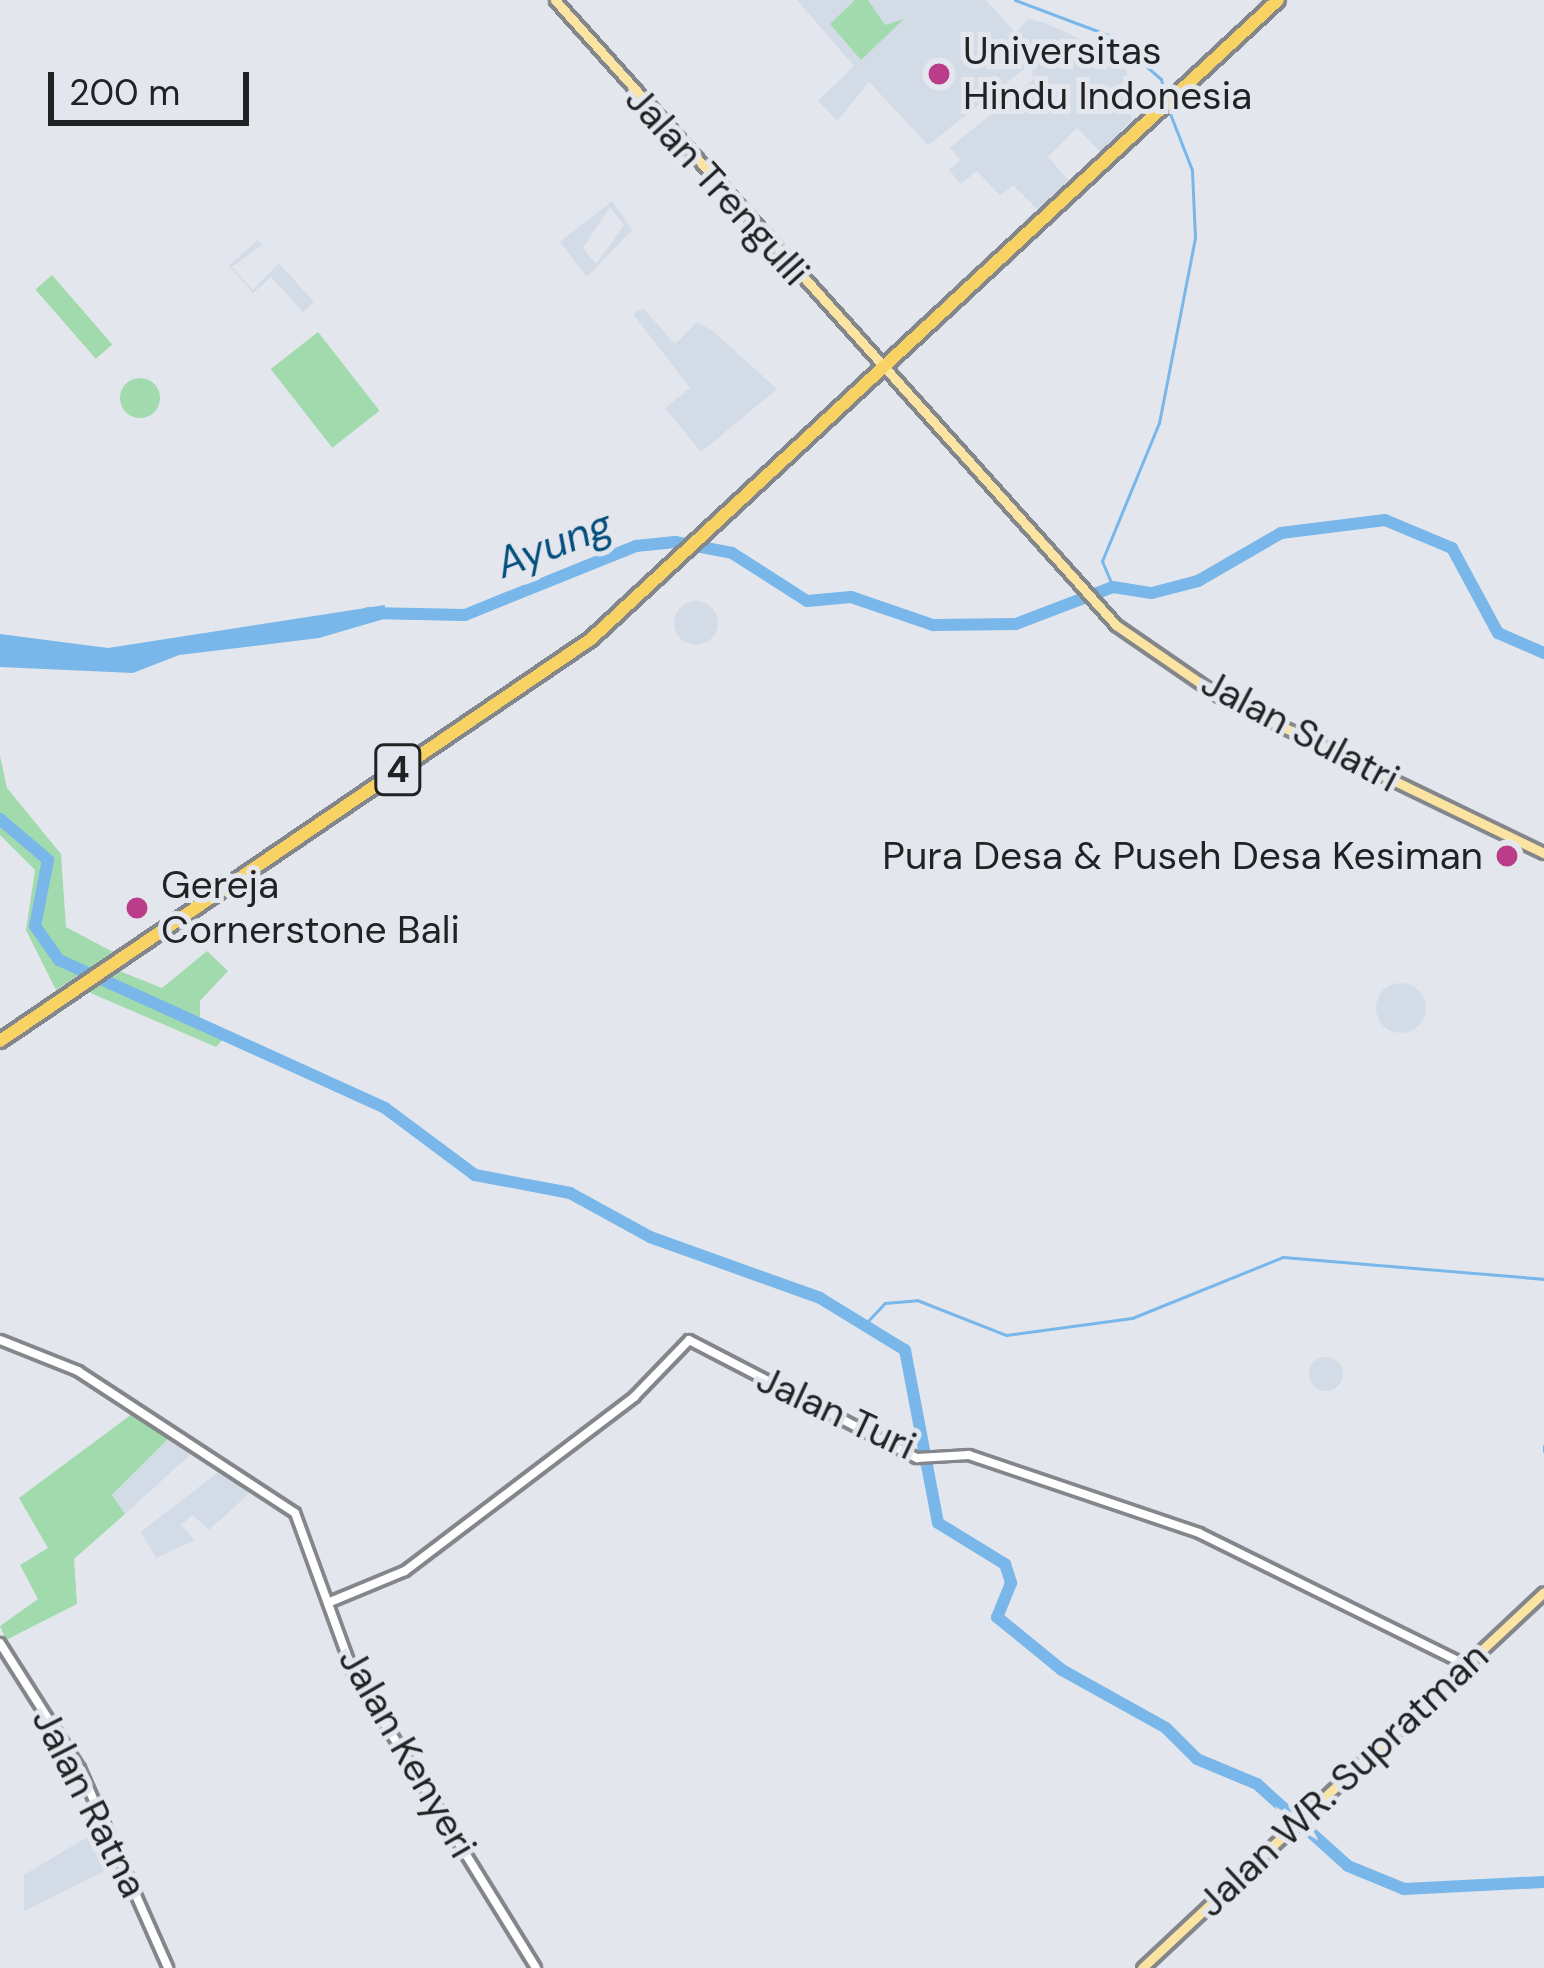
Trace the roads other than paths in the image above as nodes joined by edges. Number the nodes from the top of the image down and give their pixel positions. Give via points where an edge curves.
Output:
1 (555, 0) edge
2 (1277, 0) edge
3 (881, 370) junction
4 (1544, 853) edge
5 (0, 1037) edge
6 (0, 1340) edge
7 (1544, 1592) edge
8 (330, 1602) junction
9 (0, 1642) edge
10 (1466, 1665) junction
11 (168, 1968) edge
12 (536, 1968) edge
13 (1142, 1968) edge

1 - 3 main road, Jalan Trengulli
2 - 3 highway, 4
3 - 4 main road, Jalan Sulatri via 1107,616 1219,696
3 - 5 highway, 4 via 548,672
6 - 8 street, Jalan Kenyeri via 78,1371 286,1504
7 - 10 main road, Jalan WR. Supratman
8 - 10 street, Jalan Turi via 405,1571 634,1397 689,1340 914,1456 969,1455 1199,1533
8 - 12 street, Jalan Kenyeri via 359,1682
9 - 11 street, Jalan Ratna via 80,1769
10 - 13 main road, Jalan WR. Supratman

